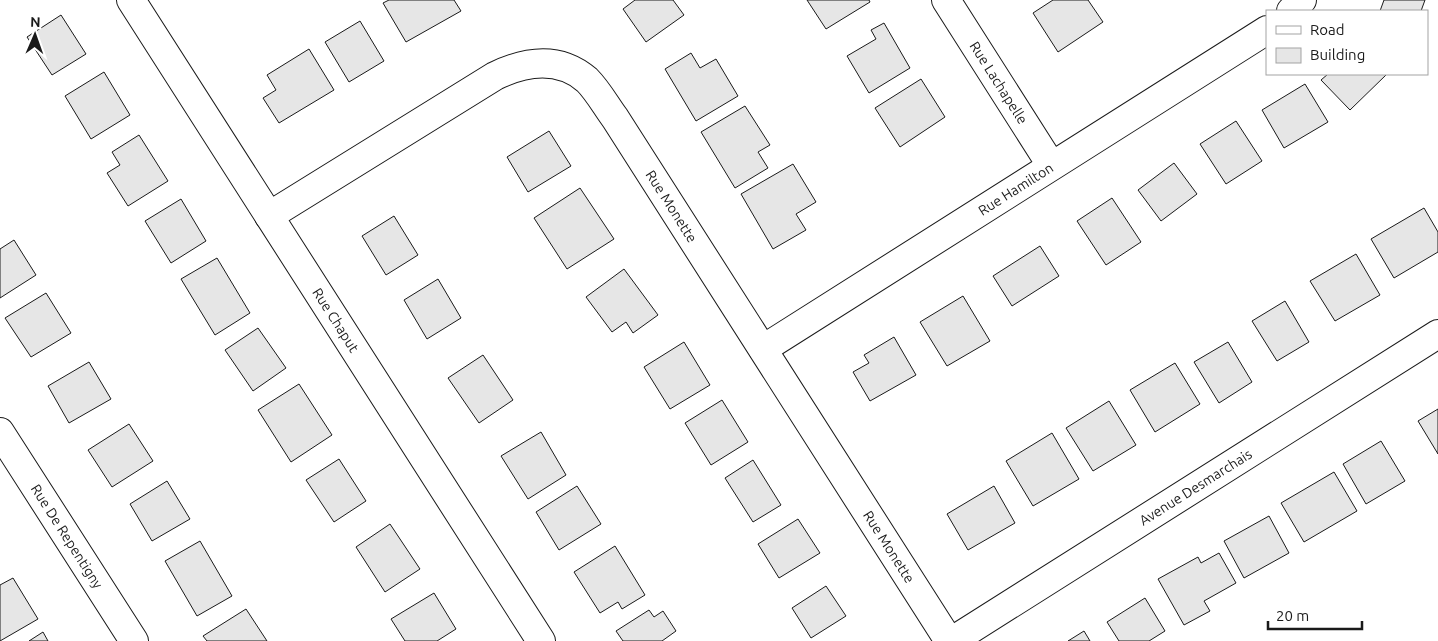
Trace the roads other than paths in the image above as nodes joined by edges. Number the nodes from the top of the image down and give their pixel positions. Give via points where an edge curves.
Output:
1 (131, 0) edge
2 (946, 0) edge
3 (1302, 0) edge
4 (1292, 10) edge
5 (1266, 31) edge
6 (1051, 165) junction
7 (269, 216) junction
8 (1438, 334) edge
9 (763, 349) junction
10 (0, 432) edge
11 (134, 641) edge
12 (541, 641) edge
13 (951, 641) edge

1 - 7 street, Rue Chaput
2 - 6 street, Rue Lachapelle
3 - 4 street
5 - 6 street, Rue Hamilton
6 - 9 street, Rue Hamilton
7 - 9 street, Rue Monette via 495,76 530,64 553,63 577,73 598,92
7 - 12 street, Rue Chaput
8 - 13 street, Avenue Desmarchais
9 - 13 street, Rue Monette
10 - 11 street, Rue De Repentigny

